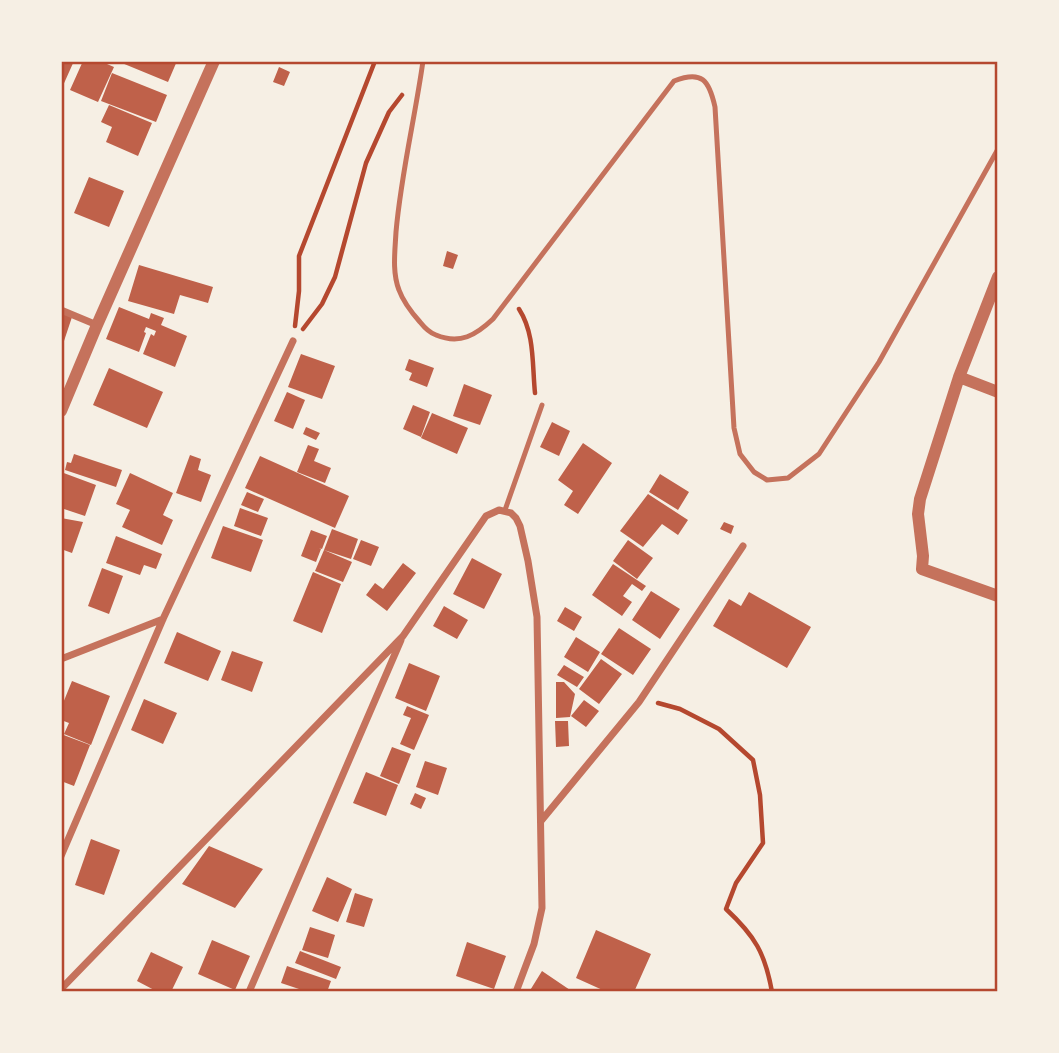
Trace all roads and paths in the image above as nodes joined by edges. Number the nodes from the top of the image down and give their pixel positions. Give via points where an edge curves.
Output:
1 (214, 61) edge
2 (374, 61) edge
3 (422, 61) edge
4 (421, 72) junction
5 (998, 149) edge
6 (998, 278) edge
7 (508, 299) junction
8 (61, 310) edge
9 (97, 325) junction
10 (293, 341) junction
11 (959, 377) junction
12 (998, 392) edge
13 (542, 405) joint
14 (61, 411) edge
15 (505, 510) junction
16 (743, 546) dead end
17 (998, 596) edge
18 (163, 619) junction
19 (403, 636) junction
20 (61, 659) edge
21 (639, 702) junction
22 (541, 821) junction
23 (61, 856) edge
24 (61, 989) edge
25 (249, 992) edge
26 (516, 992) edge
27 (772, 992) edge

1 - 9 street
2 - 10 path via 299,256
3 - 4 lane
4 - 7 lane via 400,189 394,260 399,291 417,320 447,339 462,340 478,333
4 - 10 path via 389,112 366,163 335,277 322,304
5 - 7 lane via 879,362 819,454 788,478 767,480 754,472 740,454 734,428 715,107 710,87 699,77 674,82
6 - 11 street
7 - 13 path via 525,319 535,394
8 - 9 street
9 - 14 street
10 - 18 street
11 - 12 street
11 - 17 street via 920,499 922,569
13 - 15 lane
15 - 19 street via 486,516
15 - 22 street via 520,526 537,617
16 - 21 street
18 - 20 street
18 - 23 street
19 - 24 street
19 - 25 street
21 - 22 street
21 - 27 path via 680,709 719,729 753,760 763,843 736,883 726,909 750,930 765,960
22 - 26 street via 542,908

